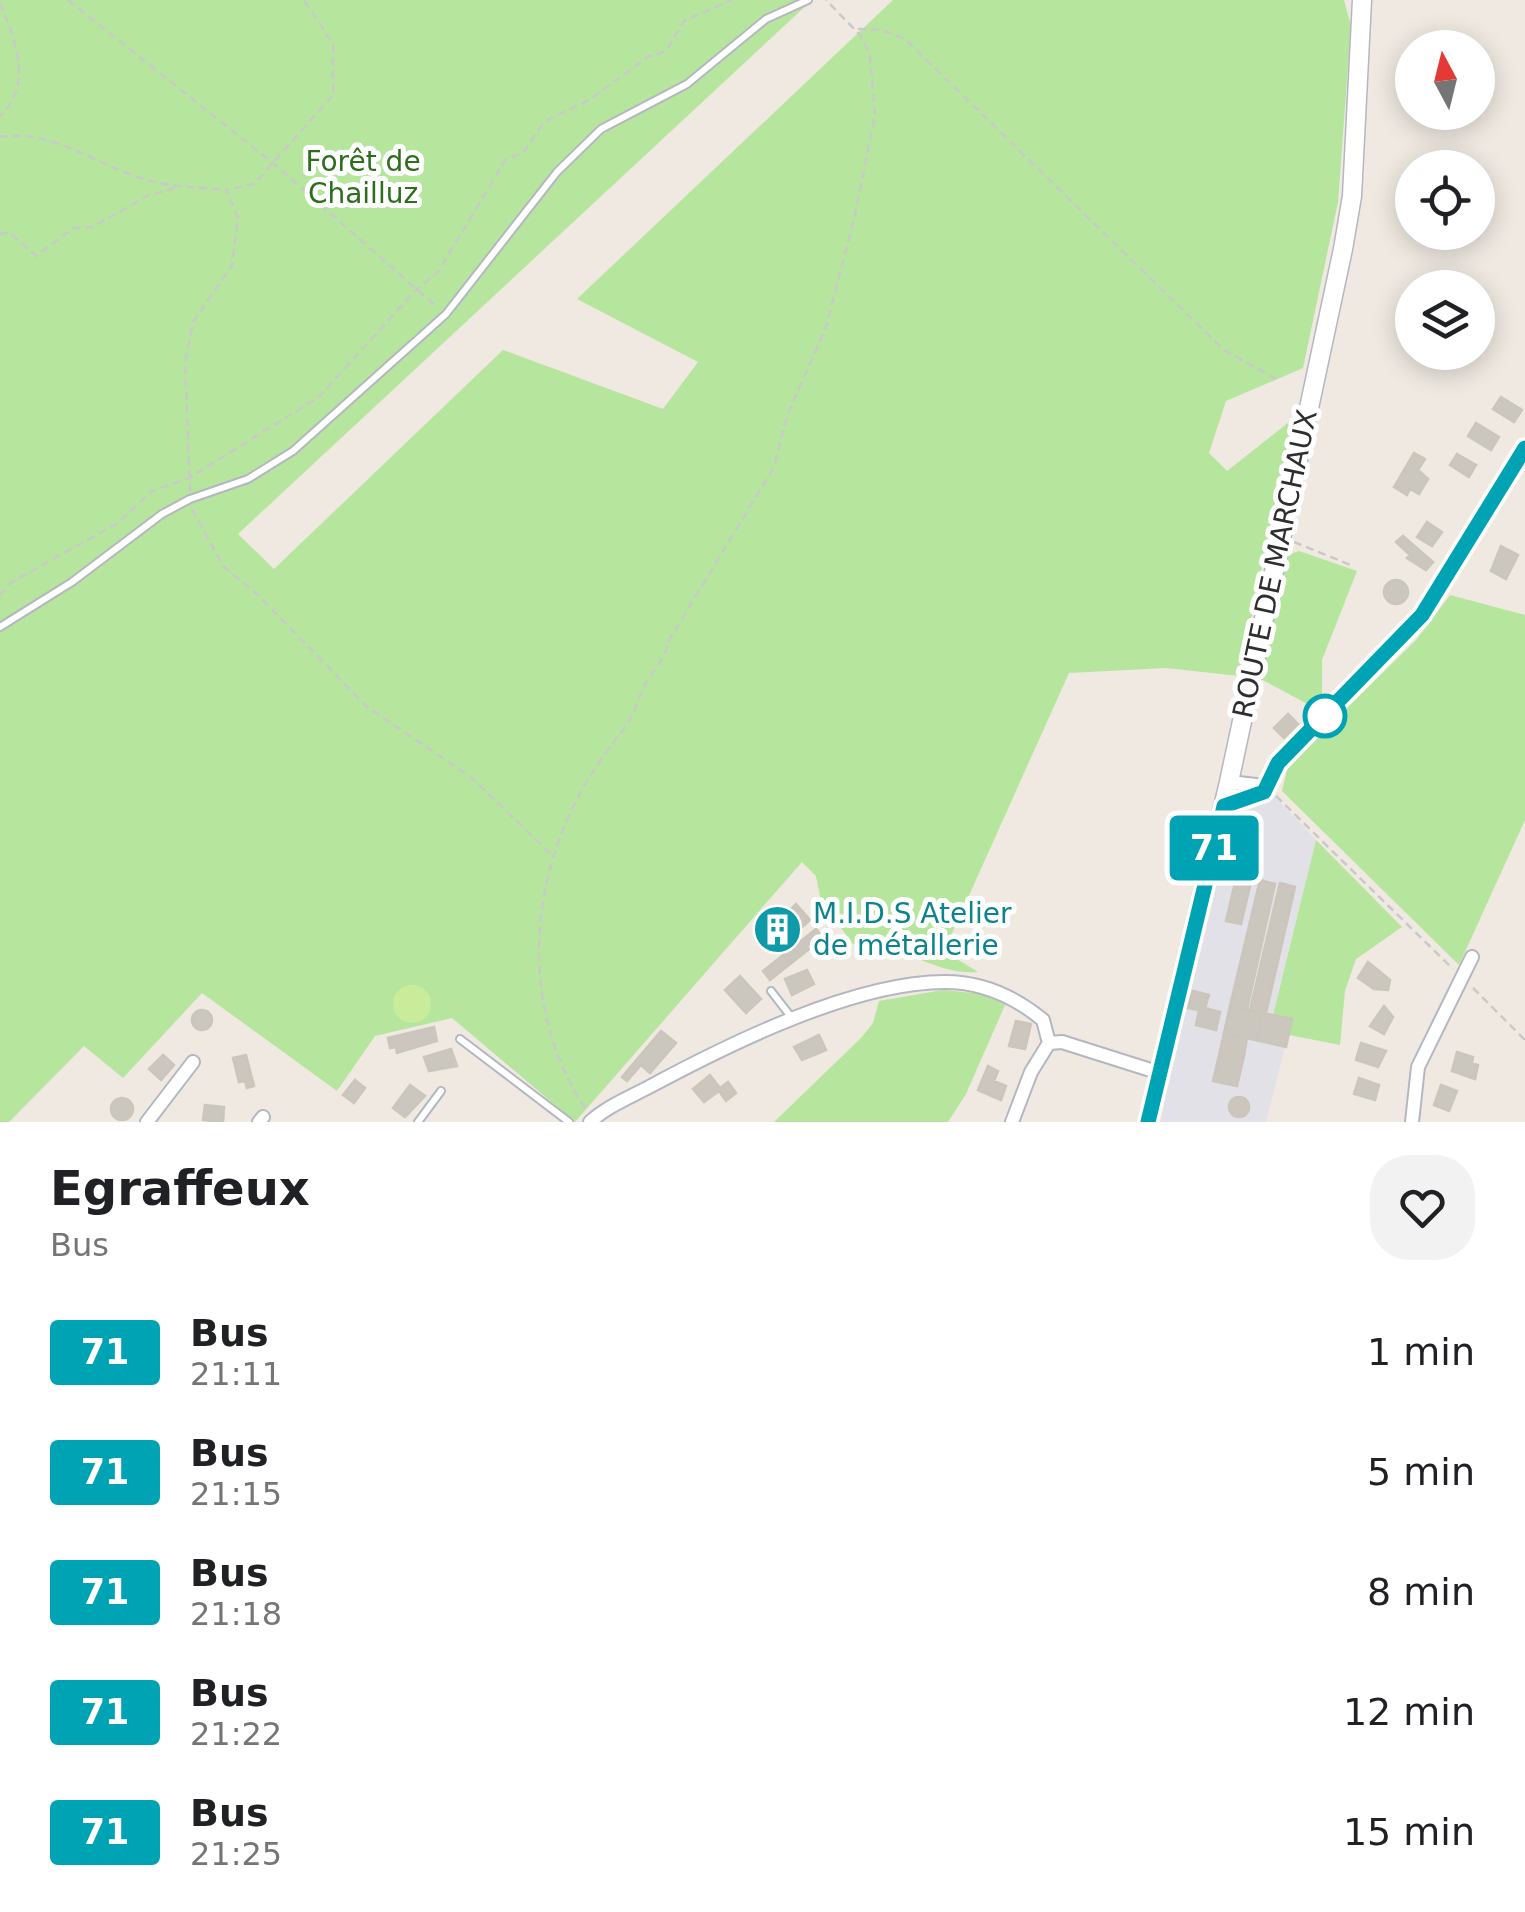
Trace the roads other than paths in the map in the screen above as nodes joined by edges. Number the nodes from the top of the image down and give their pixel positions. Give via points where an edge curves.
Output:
1 (808, 0) edge
2 (1362, 0) edge
3 (1525, 448) edge
4 (0, 627) edge
5 (1229, 782) junction
6 (1266, 786) junction
7 (1224, 806) junction
8 (1472, 956) dead end
9 (771, 991) dead end
10 (793, 1019) junction
11 (460, 1039) dead end
12 (1049, 1043) junction
13 (194, 1062) dead end
14 (1160, 1074) junction
15 (441, 1091) dead end
16 (591, 1120) edge
17 (147, 1122) edge
18 (418, 1122) edge
19 (569, 1122) edge
20 (1012, 1122) edge
21 (1148, 1122) edge
22 (1412, 1122) edge

1 - 4 lane via 766,19 686,84 600,128 557,172 446,314 293,451 248,479 190,499
2 - 5 main road, ROUTE DE MARCHAUX via 1352,196
3 - 6 street via 1422,615 1278,763
5 - 6 street
5 - 7 main road, ROUTE DE MARCHAUX
6 - 7 street via 1256,797
7 - 14 main road, ROUTE DE MARCHAUX
8 - 22 street via 1418,1067
9 - 10 lane
10 - 12 street via 944,982 981,986 1022,1004 1044,1020
10 - 16 street
11 - 19 lane
12 - 14 street
12 - 20 street
13 - 17 street
14 - 21 main road, ROUTE DE MARCHAUX
15 - 18 lane

